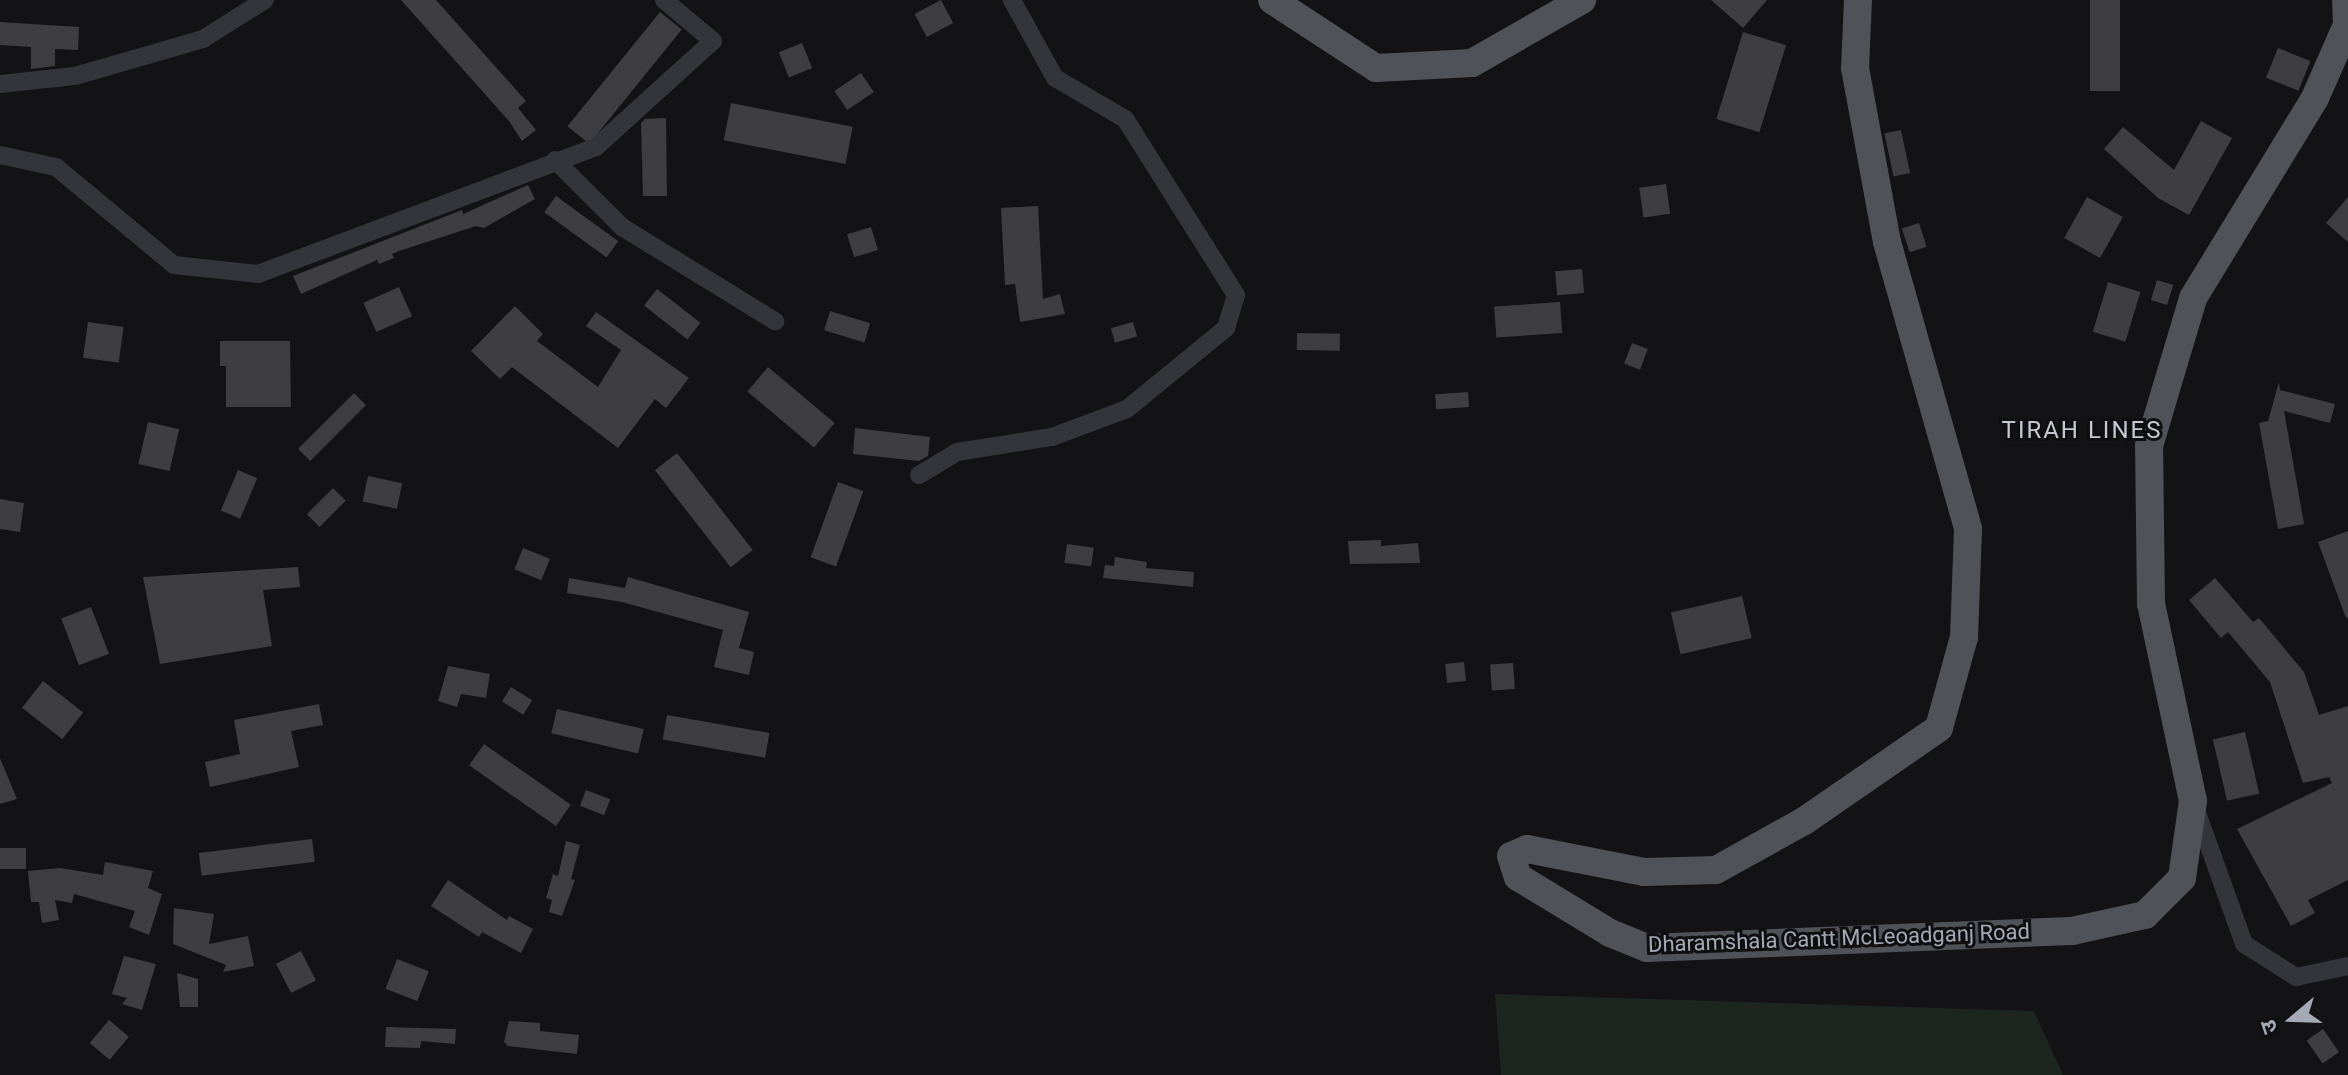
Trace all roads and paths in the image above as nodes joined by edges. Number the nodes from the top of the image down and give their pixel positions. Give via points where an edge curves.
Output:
1 (265, 0) edge
2 (664, 0) edge
3 (1012, 0) edge
4 (1272, 0) edge
5 (1582, 0) edge
6 (1858, 0) edge
7 (2346, 0) edge
8 (0, 84) edge
9 (0, 155) edge
10 (555, 160) junction
11 (775, 321) dead end
12 (919, 475) dead end
13 (2193, 801) junction
14 (2348, 966) edge

1 - 8 street via 203,39 75,76
2 - 10 street via 713,41 596,147
3 - 12 street via 1055,78 1125,119 1236,295 1226,328 1127,409 1052,437 957,452
4 - 5 main road via 1376,68 1472,63
6 - 13 main road, Dharamshala Cantt McLeoadganj Road via 1855,68 1887,242 1968,529 1964,637 1939,728 1804,821 1716,870 1644,872 1527,849 1511,856 1518,877 1610,933 1647,948 2072,931 2145,915 2182,878
7 - 13 main road, Dharamshala Cantt McLeoadganj Road via 2347,25 2315,98 2193,298 2149,446 2151,604
9 - 10 street via 56,167 174,265 258,274
10 - 11 street via 622,227
13 - 14 street via 2244,944 2296,977

